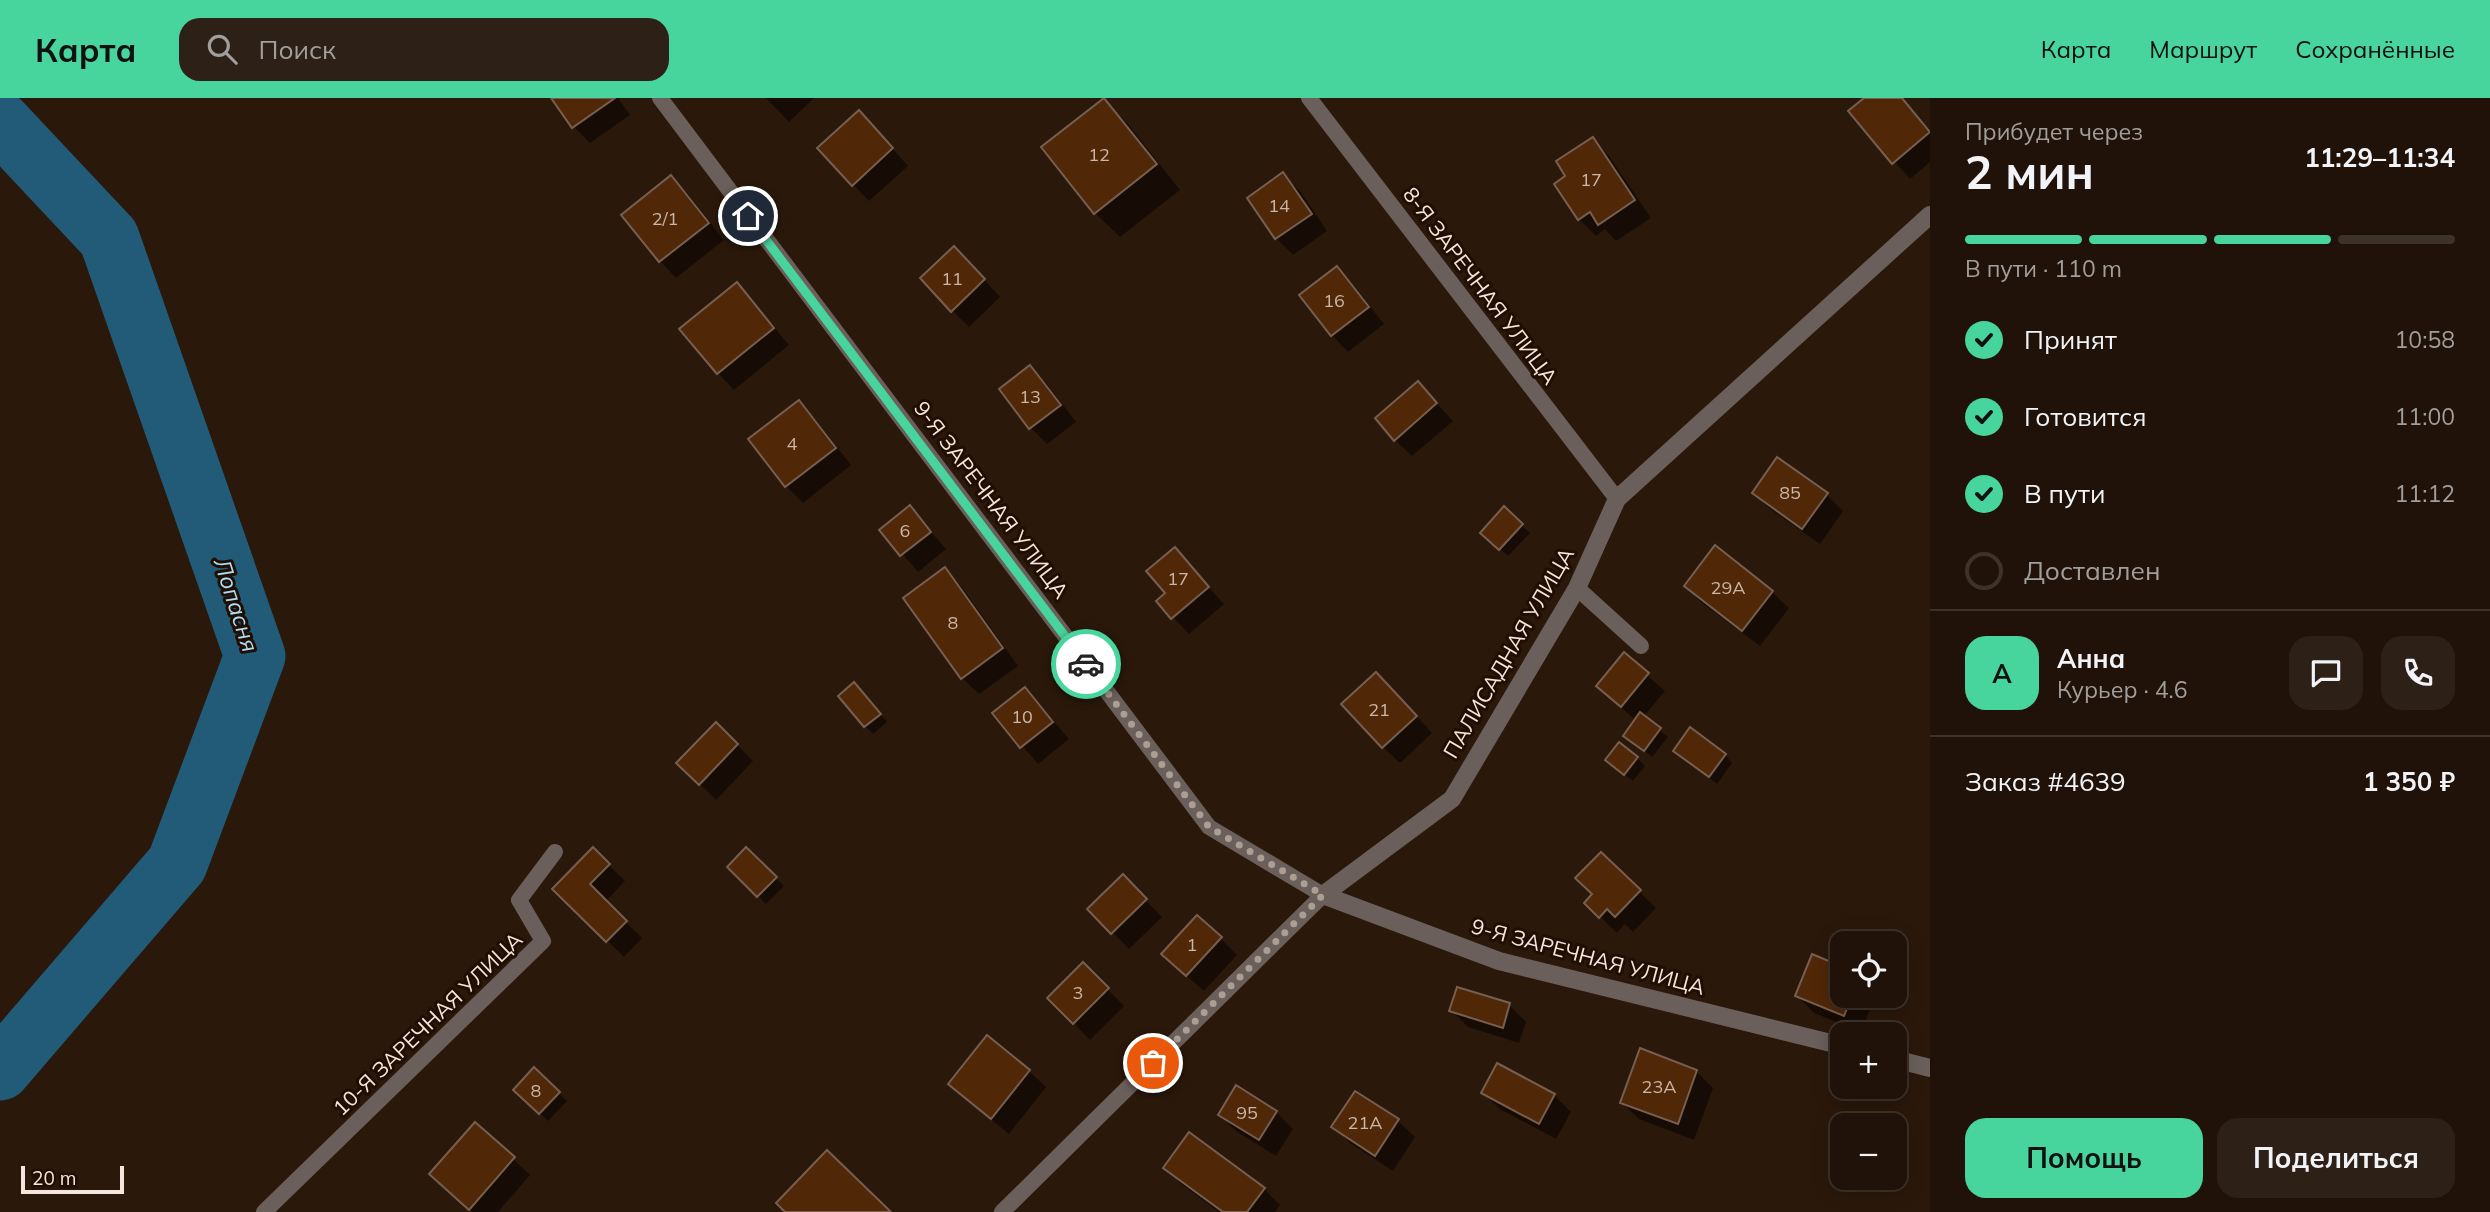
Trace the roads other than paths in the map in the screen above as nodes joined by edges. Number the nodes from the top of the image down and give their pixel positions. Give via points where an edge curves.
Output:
1 (660, 98) edge
2 (1309, 98) edge
3 (1930, 215) edge
4 (1617, 499) junction
5 (1577, 588) junction
6 (1641, 646) dead end
7 (555, 852) dead end
8 (1323, 895) junction
9 (1830, 1043) edge
10 (1907, 1062) edge
11 (1930, 1068) edge
12 (264, 1212) edge
13 (1002, 1212) edge

1 - 8 lane, 9-Я ЗАРЕЧНАЯ УЛИЦА via 1209,827
2 - 4 lane, 8-Я ЗАРЕЧНАЯ УЛИЦА
3 - 4 street, ПАЛИСАДНАЯ УЛИЦА
4 - 5 street, ПАЛИСАДНАЯ УЛИЦА
5 - 6 lane
5 - 8 street, ПАЛИСАДНАЯ УЛИЦА via 1452,799
7 - 12 lane, 10-Я ЗАРЕЧНАЯ УЛИЦА via 519,900 543,941
8 - 9 street, 9-Я ЗАРЕЧНАЯ УЛИЦА via 1499,961
8 - 13 lane
10 - 11 street

